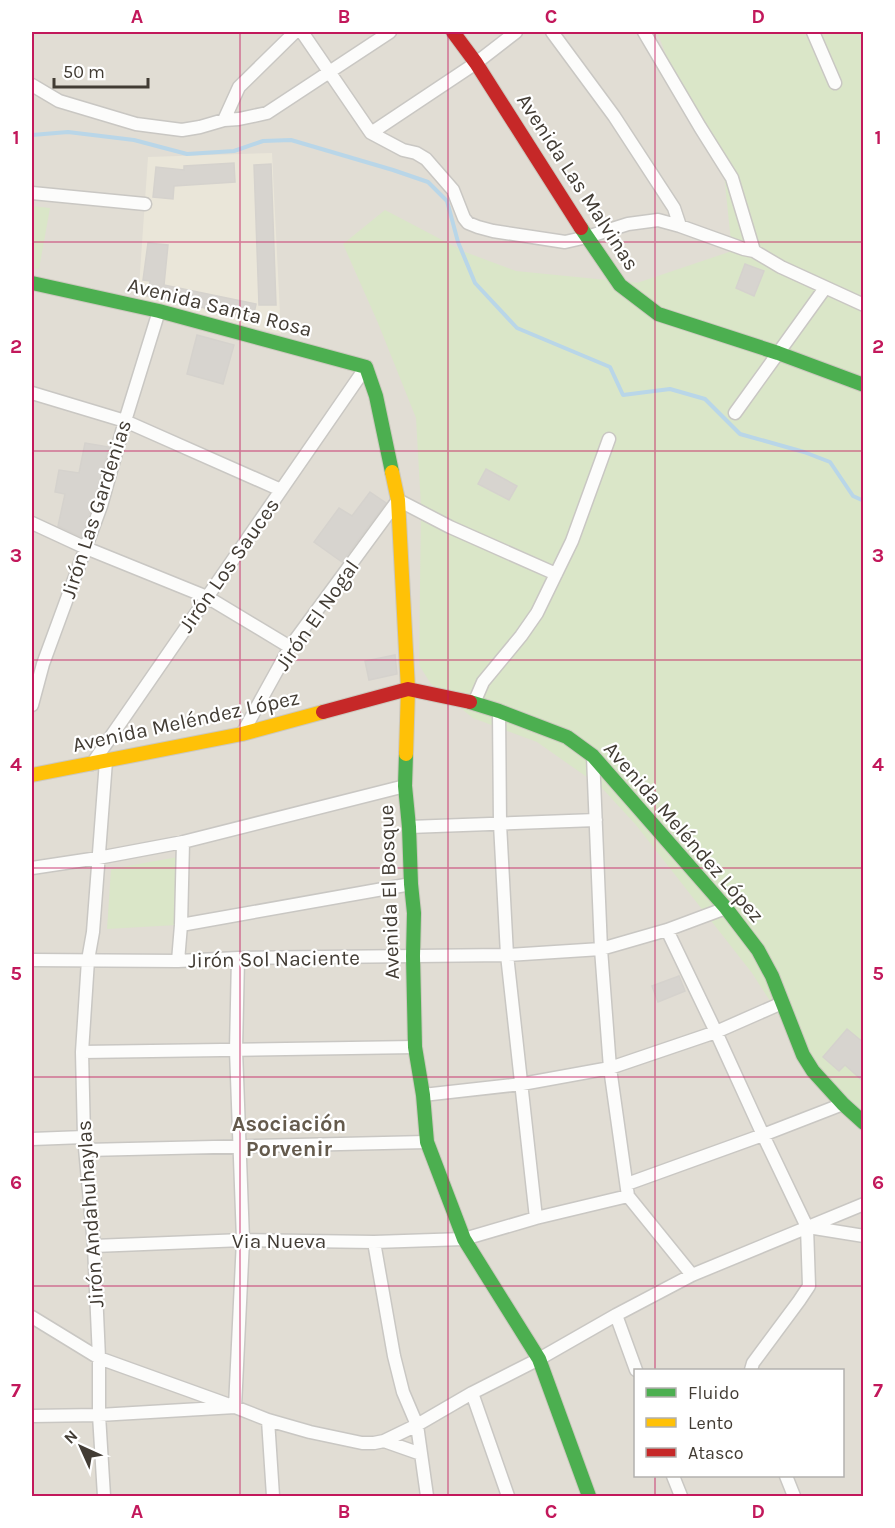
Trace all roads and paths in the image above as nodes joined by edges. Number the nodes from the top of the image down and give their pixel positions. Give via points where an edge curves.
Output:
1 (295, 32) edge
2 (302, 32) edge
3 (390, 32) edge
4 (453, 32) edge
5 (516, 32) edge
6 (552, 32) edge
7 (644, 32) edge
8 (813, 32) edge
9 (476, 63) junction
10 (329, 71) junction
11 (835, 83) dead end
12 (32, 86) edge
13 (224, 120) junction
14 (371, 133) junction
15 (32, 193) edge
16 (145, 204) dead end
17 (680, 226) junction
18 (587, 237) junction
19 (754, 251) junction
20 (32, 283) edge
21 (825, 288) junction
22 (864, 305) edge
23 (159, 311) junction
24 (778, 353) junction
25 (366, 366) junction
26 (864, 386) edge
27 (32, 393) edge
28 (735, 413) dead end
29 (125, 422) junction
30 (609, 439) dead end
31 (281, 490) junction
32 (398, 500) junction
33 (32, 523) edge
34 (86, 548) junction
35 (556, 574) junction
36 (207, 597) junction
37 (290, 647) junction
38 (408, 689) junction
39 (474, 703) junction
40 (32, 705) edge
41 (499, 711) junction
42 (242, 734) junction
43 (593, 756) junction
44 (99, 763) junction
45 (32, 775) edge
46 (405, 786) junction
47 (596, 819) junction
48 (501, 824) junction
49 (409, 827) junction
50 (183, 842) junction
51 (98, 858) junction
52 (32, 868) edge
53 (411, 884) junction
54 (726, 908) junction
55 (181, 925) junction
56 (667, 930) junction
57 (601, 949) junction
58 (507, 955) junction
59 (413, 956) junction
60 (238, 958) junction
61 (32, 960) edge
62 (88, 960) junction
63 (178, 961) junction
64 (782, 1003) junction
65 (716, 1032) junction
66 (415, 1047) junction
67 (236, 1050) junction
68 (82, 1052) junction
69 (610, 1068) junction
70 (522, 1084) junction
71 (423, 1095) junction
72 (843, 1104) junction
73 (864, 1123) edge
74 (763, 1135) junction
75 (32, 1139) edge
76 (427, 1142) junction
77 (85, 1143) junction
78 (239, 1146) junction
79 (627, 1190) junction
80 (864, 1204) edge
81 (536, 1218) junction
82 (807, 1227) junction
83 (864, 1236) edge
84 (464, 1239) junction
85 (243, 1240) junction
86 (374, 1242) junction
87 (94, 1246) junction
88 (692, 1275) junction
89 (616, 1315) junction
90 (32, 1317) edge
91 (99, 1358) junction
92 (539, 1359) junction
93 (635, 1369) edge
94 (752, 1369) edge
95 (472, 1393) junction
96 (236, 1407) junction
97 (99, 1415) junction
98 (32, 1416) edge
99 (268, 1420) junction
100 (417, 1425) junction
101 (384, 1441) junction
102 (421, 1454) junction
103 (673, 1477) edge
104 (786, 1477) edge
105 (104, 1497) edge
106 (273, 1497) edge
107 (427, 1497) edge
108 (508, 1497) edge
109 (589, 1497) edge
110 (681, 1497) edge
111 (794, 1497) edge

1 - 13 street via 238,87
2 - 10 street
3 - 10 street
4 - 9 street, Avenida Las Malvinas
5 - 9 street
6 - 17 street via 614,116 674,208
7 - 19 street via 732,178
8 - 11 street
9 - 14 street
9 - 18 street, Avenida Las Malvinas
10 - 13 street via 267,113
10 - 14 street
12 - 13 street via 59,100 136,124 182,130
14 - 18 street via 426,159 453,190 468,223 565,242
15 - 16 street
17 - 18 street via 658,220 628,224
17 - 19 street
18 - 24 street, Avenida Las Malvinas via 620,285 658,314
19 - 21 street
20 - 23 street, Avenida Santa Rosa
21 - 22 street
21 - 24 street
23 - 25 street, Avenida Santa Rosa
23 - 29 street, Jirón Las Gardenias
24 - 26 street, Avenida Las Malvinas
24 - 28 street
25 - 31 street, Jirón Los Sauces
25 - 32 street, Avenida El Bosque
27 - 29 street
29 - 31 street
29 - 34 street, Jirón Las Gardenias
30 - 35 street
31 - 36 street, Jirón Los Sauces
32 - 35 street
32 - 37 street, Jirón El Nogal
32 - 38 street, Avenida El Bosque
33 - 34 street
34 - 36 street
34 - 40 street, Jirón Las Gardenias
35 - 39 street via 537,613 483,682
36 - 37 street
36 - 44 street, Jirón Los Sauces
37 - 42 street, Jirón El Nogal
38 - 39 street, Avenida Meléndez López
38 - 42 street, Avenida Meléndez López
38 - 46 street, Avenida El Bosque
39 - 41 street, Avenida Meléndez López
41 - 43 street, Avenida Meléndez López via 567,737
41 - 48 street
42 - 44 street, Avenida Meléndez López
43 - 47 street
43 - 54 street, Avenida Meléndez López
44 - 45 street, Avenida Meléndez López
44 - 51 street
46 - 49 street, Avenida El Bosque
46 - 50 street
47 - 48 street
47 - 57 street
48 - 49 street
48 - 58 street
49 - 53 street, Avenida El Bosque
50 - 51 street
50 - 55 street
51 - 52 street
51 - 62 street, Jirón Andahuhaylas
53 - 55 street
53 - 59 street, Avenida El Bosque
54 - 56 street, Jirón Sol Naciente
54 - 64 street, Avenida Meléndez López via 758,950
55 - 63 street
56 - 57 street, Jirón Sol Naciente
56 - 65 street
57 - 58 street, Jirón Sol Naciente
57 - 69 street
58 - 59 street, Jirón Sol Naciente
58 - 70 street
59 - 60 street, Jirón Sol Naciente
59 - 66 street, Avenida El Bosque
60 - 63 street, Jirón Sol Naciente
60 - 67 street
61 - 62 street, Jirón Sol Naciente
62 - 63 street, Jirón Sol Naciente
62 - 68 street, Jirón Andahuhaylas
64 - 65 street
64 - 72 street, Avenida Meléndez López via 803,1056
65 - 69 street
65 - 74 street
66 - 67 street
66 - 71 street, Avenida El Bosque
67 - 68 street
67 - 78 street
68 - 77 street, Jirón Andahuhaylas
69 - 70 street
69 - 79 street
70 - 71 street
70 - 81 street
71 - 76 street, Avenida El Bosque
72 - 73 street, Avenida Meléndez López
72 - 74 street, Via Nueva
74 - 79 street, Via Nueva
74 - 82 street
75 - 77 street
76 - 78 street
76 - 84 street, Avenida El Bosque
77 - 78 street
77 - 87 street, Jirón Andahuhaylas
78 - 85 street
79 - 81 street, Via Nueva
79 - 88 street
80 - 82 street
81 - 84 street, Via Nueva
82 - 83 street
82 - 88 street
82 - 94 street via 809,1286
84 - 86 street, Via Nueva
84 - 92 street, Avenida El Bosque
85 - 86 street, Via Nueva
85 - 87 street, Via Nueva
85 - 96 street
86 - 100 street via 394,1356
87 - 91 street, Jirón Andahuhaylas
88 - 89 street
89 - 92 street
89 - 93 street
90 - 91 street
91 - 96 street
91 - 97 street, Jirón Andahuhaylas
92 - 95 street
92 - 109 street, Avenida El Bosque
95 - 100 street
95 - 108 street
96 - 97 street
96 - 99 street
97 - 98 street
97 - 105 street, Jirón Andahuhaylas
99 - 101 street via 362,1443
99 - 106 street
100 - 101 street
100 - 102 street
101 - 102 street
102 - 107 street
103 - 110 street
104 - 111 street

